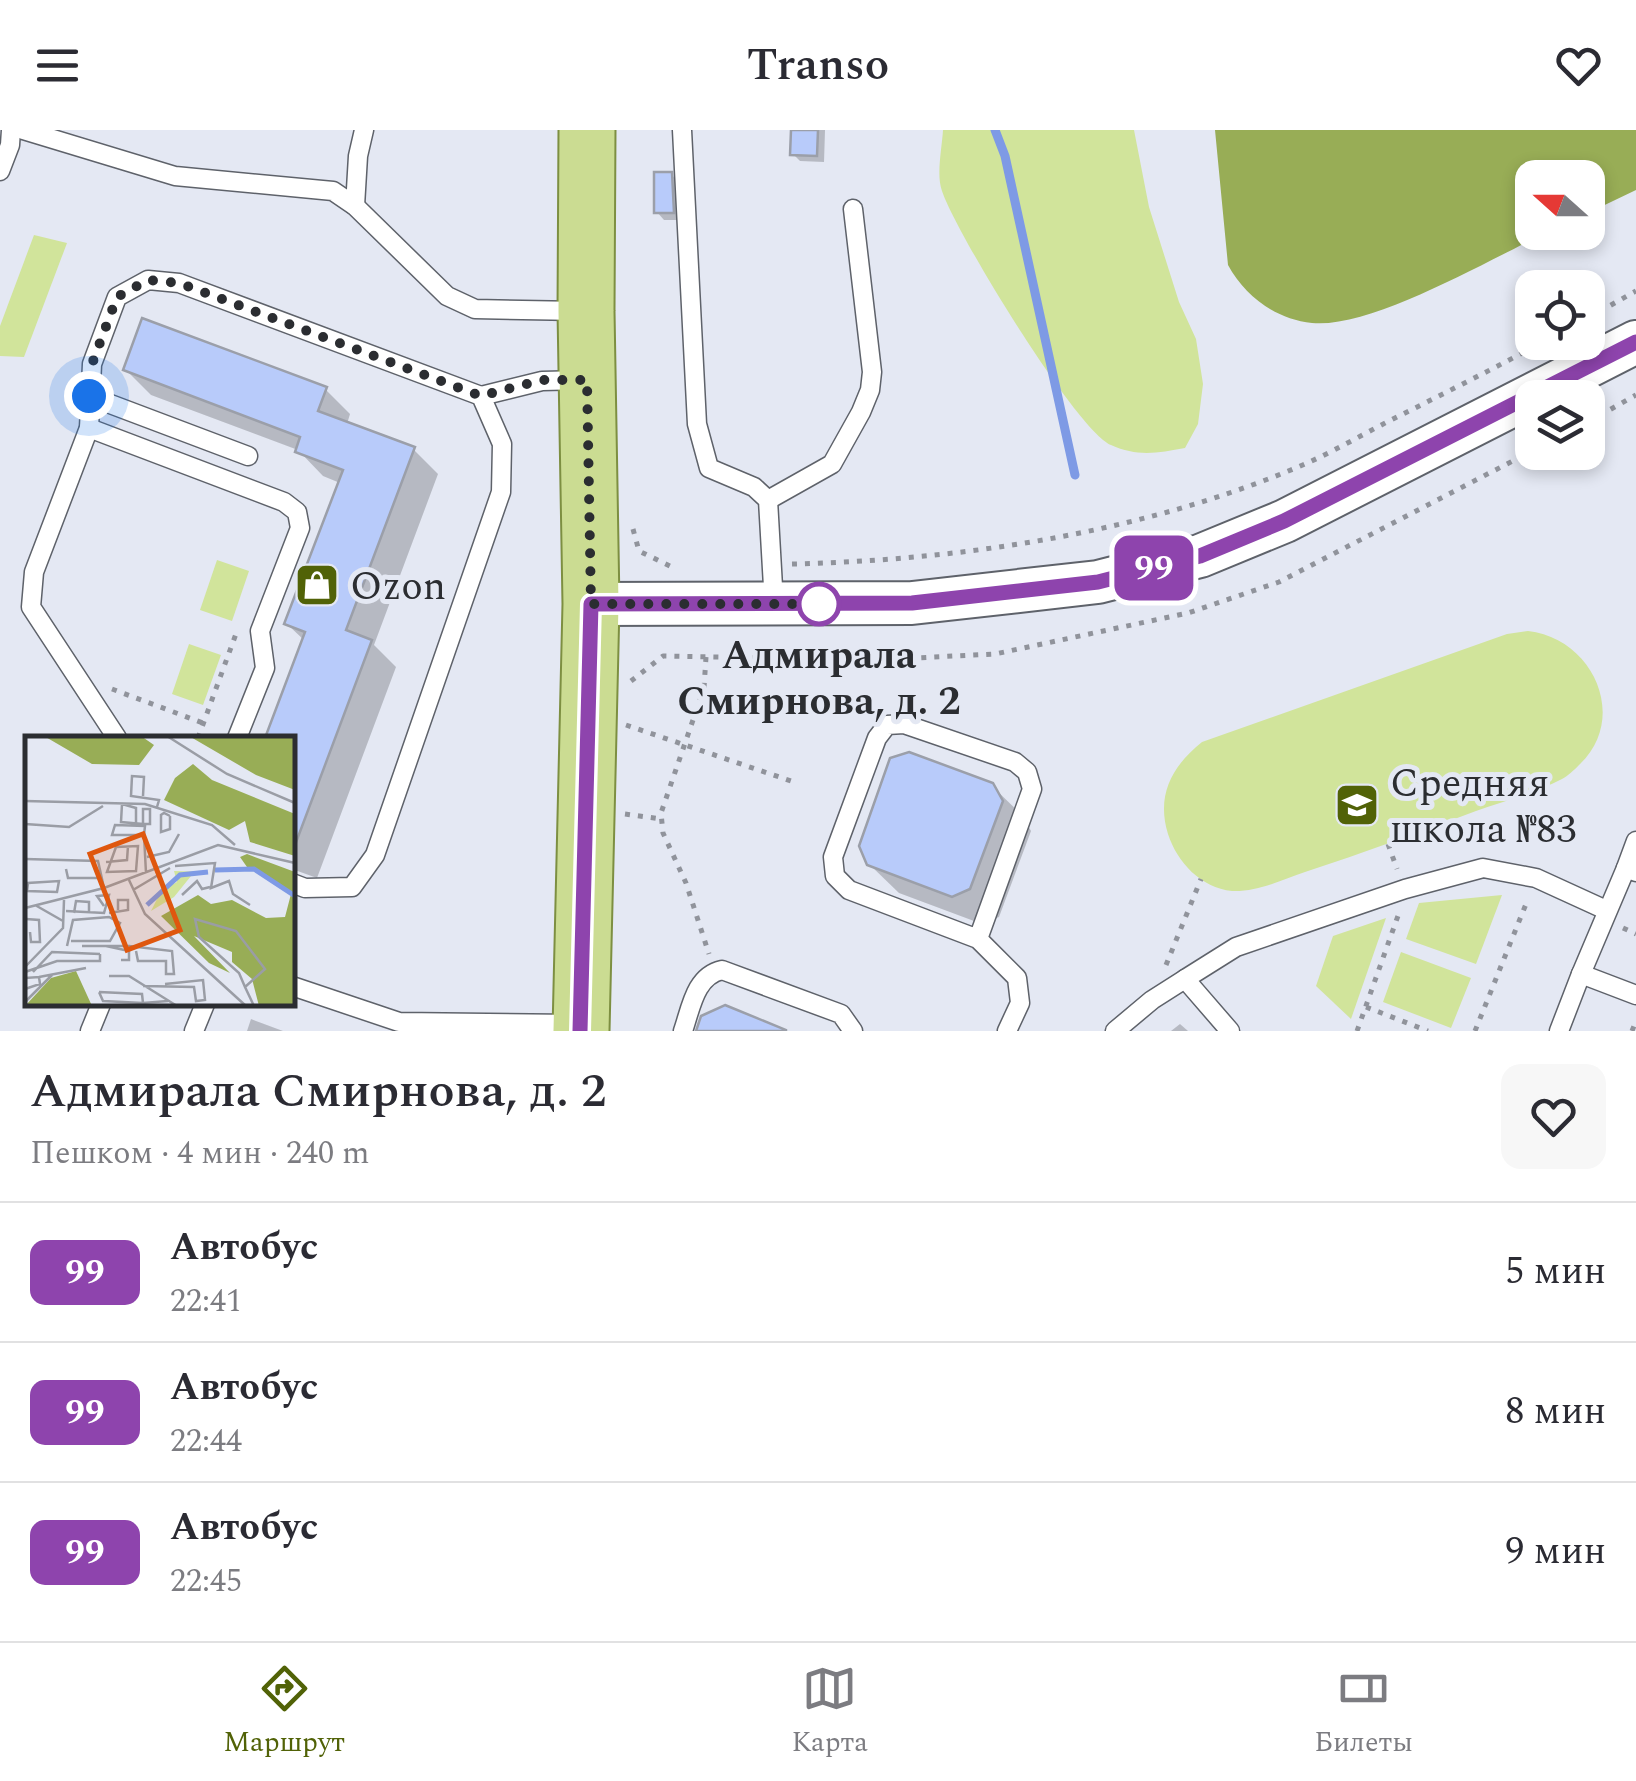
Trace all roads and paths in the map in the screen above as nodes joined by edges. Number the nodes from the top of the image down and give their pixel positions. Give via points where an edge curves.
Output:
1 (11, 130) edge
2 (23, 130) edge
3 (364, 130) edge
4 (587, 130) edge
5 (682, 130) edge
6 (58, 135) edge
7 (0, 171) edge
8 (355, 206) junction
9 (854, 209) dead end
10 (1636, 291) edge
11 (1605, 308) edge
12 (586, 311) junction
13 (1636, 342) edge
14 (1515, 356) edge
15 (587, 380) junction
16 (1636, 395) edge
17 (89, 396) junction
18 (481, 396) junction
19 (1605, 412) edge
20 (89, 428) junction
21 (248, 456) dead end
22 (768, 500) junction
23 (629, 516) dead end
24 (689, 567) dead end
25 (773, 585) junction
26 (591, 604) junction
27 (706, 656) dead end
28 (73, 675) junction
29 (620, 724) dead end
30 (116, 736) edge
31 (199, 736) edge
32 (239, 736) edge
33 (687, 743) junction
34 (794, 782) dead end
35 (617, 814) dead end
36 (662, 819) junction
37 (1636, 841) edge
38 (1631, 870) edge
39 (1536, 878) junction
40 (1201, 880) dead end
41 (295, 884) edge
42 (1405, 889) junction
43 (1606, 910) junction
44 (978, 939) junction
45 (715, 971) junction
46 (1581, 974) junction
47 (1186, 979) junction
48 (295, 987) edge
49 (1636, 995) edge
50 (1152, 1000) junction
51 (100, 1006) edge
52 (204, 1006) edge
53 (1366, 1007) junction
54 (1636, 1022) edge
55 (398, 1026) edge
56 (581, 1028) edge
57 (90, 1031) edge
58 (194, 1031) edge
59 (683, 1031) edge
60 (854, 1031) edge
61 (1007, 1031) edge
62 (1115, 1031) edge
63 (1230, 1031) edge
64 (1357, 1031) edge
65 (1428, 1031) edge
66 (1476, 1031) edge
67 (1559, 1031) edge
68 (1632, 1031) edge

1 - 7 lane
2 - 6 lane
3 - 8 lane
4 - 12 main road
5 - 22 lane via 697,424 708,468
6 - 8 lane via 175,176 318,187
8 - 12 lane via 447,296 475,309
9 - 22 lane via 870,390 832,464
10 - 11 path
12 - 15 main road
13 - 25 street via 1284,521 1200,556 1098,582 912,603
14 - 25 path via 1300,466 1199,502 1090,530 850,562
15 - 18 lane via 542,380
15 - 26 main road
16 - 19 path
17 - 18 lane via 92,364 117,297 148,280 179,283
17 - 20 lane
17 - 21 lane
18 - 41 lane via 502,444 501,492 375,854 352,887
20 - 28 lane via 34,572 31,608
20 - 32 lane via 297,512 300,528 260,631 265,668
22 - 25 lane
23 - 24 path via 639,551 672,568
25 - 26 street
26 - 56 main road
27 - 33 path
28 - 30 lane
28 - 31 path via 203,723
29 - 33 path
33 - 34 path
33 - 36 path
35 - 36 path
36 - 45 path
37 - 38 lane
38 - 43 lane
39 - 42 lane via 1483,868
39 - 43 lane
39 - 66 path
40 - 50 path
42 - 47 lane via 1236,947
42 - 53 path
43 - 46 lane
44 - 44 lane via 1032,789 1027,772 1016,762 904,724 888,725 877,738 833,857 835,876 848,890
44 - 61 lane via 1017,978 1020,1004
45 - 59 lane via 701,982
45 - 60 lane via 841,1014
46 - 49 lane
46 - 67 lane
47 - 50 lane
47 - 63 lane
48 - 55 lane
50 - 62 lane
51 - 57 lane
52 - 58 lane
53 - 64 path
53 - 65 path
54 - 68 path
55 - 56 lane

